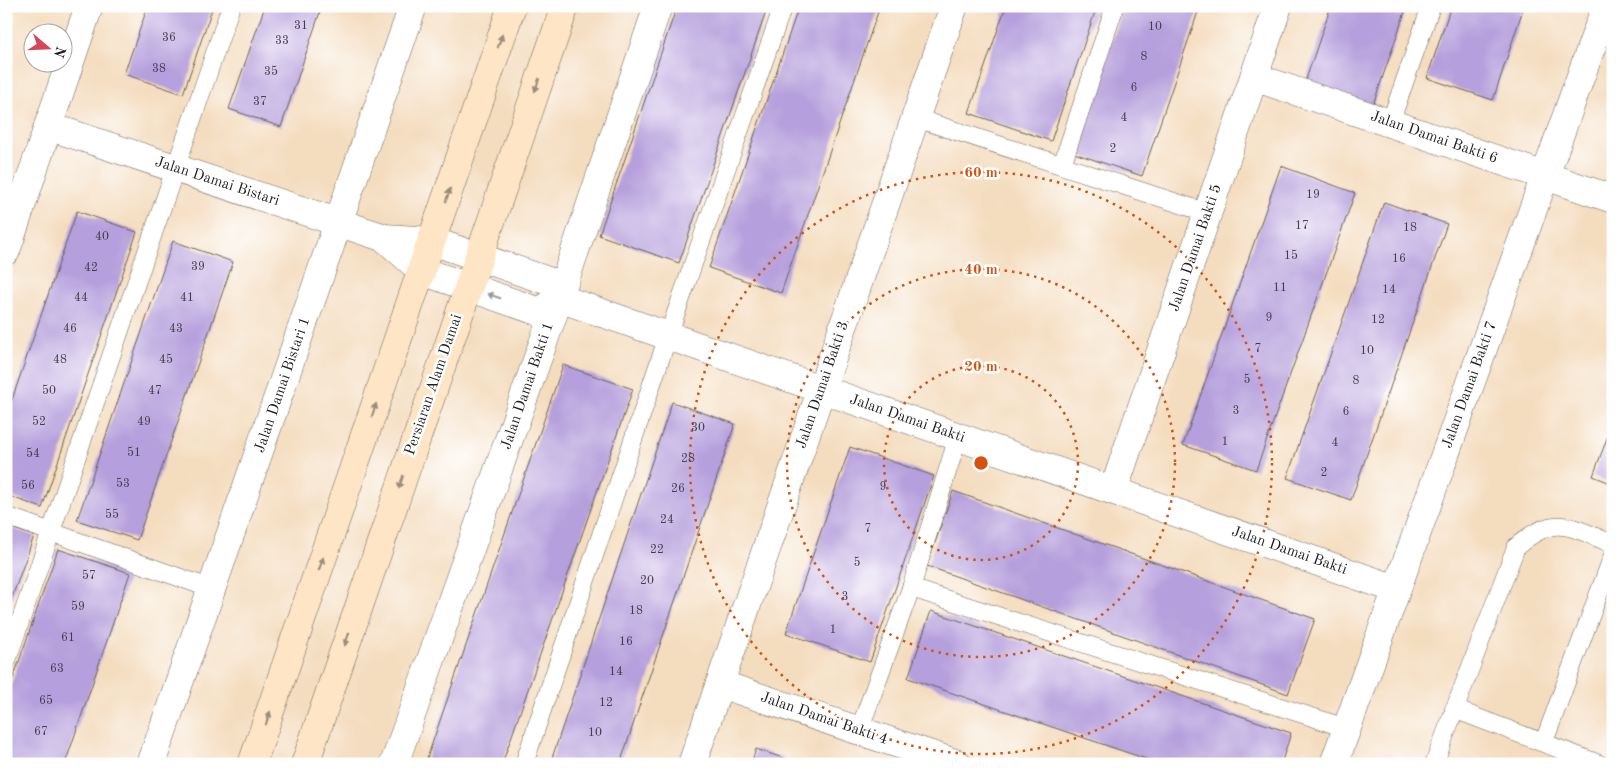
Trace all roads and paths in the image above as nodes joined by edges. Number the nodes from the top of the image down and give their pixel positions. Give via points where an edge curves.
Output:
1 (89, 6) edge
2 (231, 6) edge
3 (413, 6) edge
4 (512, 6) edge
5 (565, 6) edge
6 (658, 6) edge
7 (783, 6) edge
8 (954, 6) edge
9 (1115, 6) edge
10 (1278, 6) edge
11 (1431, 6) edge
12 (1606, 6) edge
13 (1254, 77) junction
14 (916, 118) junction
15 (1390, 123) junction
16 (48, 126) junction
17 (1062, 165) junction
18 (174, 168) junction
19 (1545, 176) junction
20 (1613, 199) edge
21 (1208, 212) junction
22 (339, 223) junction
23 (385, 238) junction
24 (432, 241) junction
25 (6, 251) edge
26 (478, 257) junction
27 (422, 271) junction
28 (468, 287) junction
29 (559, 298) junction
30 (668, 336) junction
31 (822, 389) junction
32 (958, 437) junction
33 (1114, 489) junction
34 (6, 516) edge
35 (51, 532) junction
36 (1613, 544) edge
37 (1613, 555) edge
38 (911, 588) junction
39 (212, 589) junction
40 (1396, 589) junction
41 (6, 663) edge
42 (720, 684) junction
43 (1454, 709) junction
44 (1346, 728) junction
45 (859, 731) junction
46 (1544, 742) junction
47 (306, 761) edge
48 (151, 764) edge
49 (252, 764) edge
50 (394, 764) edge
51 (524, 764) edge
52 (692, 764) edge
53 (958, 764) edge
54 (1334, 764) edge
55 (1434, 764) edge
56 (1599, 764) edge

1 - 16 street
2 - 18 lane
3 - 22 street, Jalan Damai Bistari 1
24 -> 4 street
5 -> 26 street, Persiaran Alam Damai
6 - 29 street, Jalan Damai Bakti 1
7 - 30 lane
8 - 14 street, Jalan Damai Bakti 3
9 - 17 lane
10 - 13 street, Jalan Damai Bakti 5
11 - 15 lane
12 - 19 street, Jalan Damai Bakti 7
13 - 15 street, Jalan Damai Bakti 6
13 - 21 street, Jalan Damai Bakti 5
14 - 17 lane
14 - 31 street, Jalan Damai Bakti 3
15 - 19 street, Jalan Damai Bakti 6
16 - 18 street, Jalan Damai Bistari
16 - 25 street
17 - 21 lane
18 - 22 street, Jalan Damai Bistari
18 - 35 lane
19 - 20 street, Jalan Damai Bakti 6
19 - 40 street, Jalan Damai Bakti 7
21 - 33 street, Jalan Damai Bakti 5
22 - 23 street, Jalan Damai Bistari
22 - 39 street, Jalan Damai Bistari 1
23 - 24 street, Jalan Damai Bistari
23 - 27 street, Jalan Damai Bistari
24 - 26 street, Jalan Damai Bistari
24 - 27 street
26 - 28 street, Persiaran Alam Damai
26 - 29 street via 551,282
27 - 28 street
49 -> 27 street
29 -> 28 street via 540,312
28 -> 47 street, Persiaran Alam Damai
29 - 30 street, Jalan Damai Bakti
29 - 50 street, Jalan Damai Bakti 1
30 - 31 street, Jalan Damai Bakti
30 - 51 lane
31 - 32 street, Jalan Damai Bakti
31 - 42 street, Jalan Damai Bakti 3
32 - 33 street, Jalan Damai Bakti
32 - 38 lane
33 - 40 street, Jalan Damai Bakti
34 - 35 lane
35 - 39 lane
35 - 41 lane
36 - 43 lane via 1558,524 1533,532 1516,547
37 - 46 lane
38 - 44 lane
38 - 45 lane
39 - 48 street, Jalan Damai Bistari 1
40 - 44 street, Jalan Damai Bakti 7
42 - 45 street, Jalan Damai Bakti 4
42 - 52 street, Jalan Damai Bakti 3
43 - 46 lane
43 - 55 lane
44 - 54 street, Jalan Damai Bakti 7
45 - 53 street, Jalan Damai Bakti 4
46 - 56 lane

